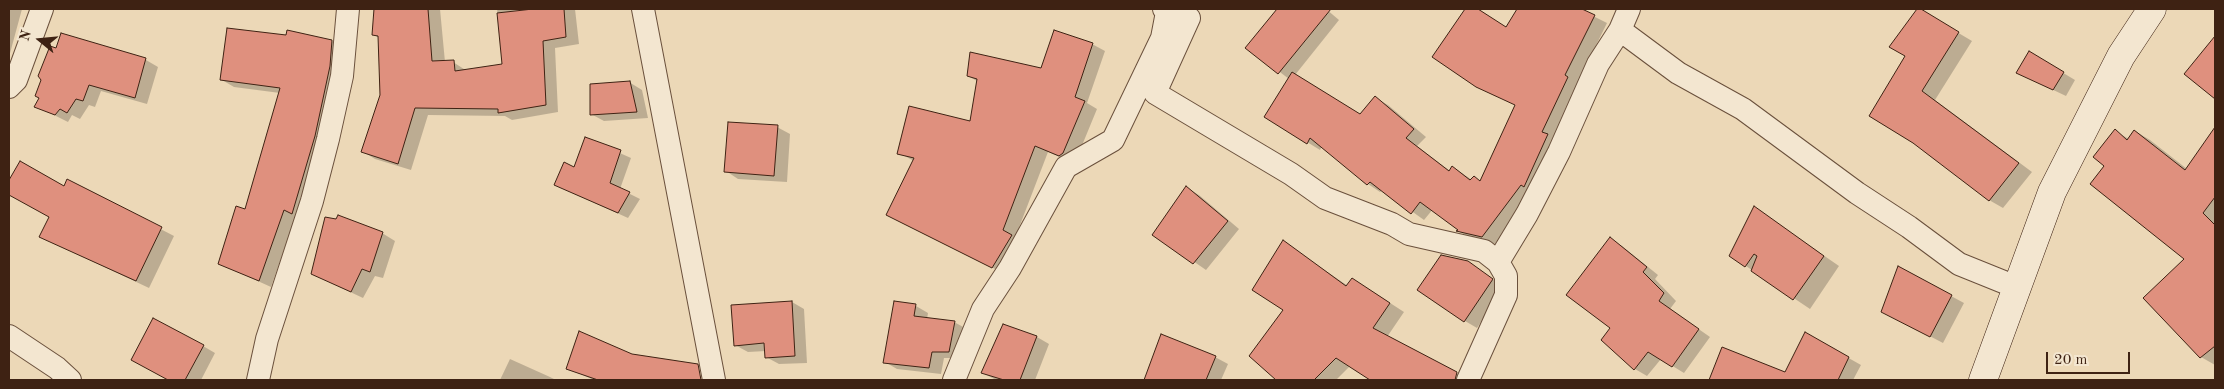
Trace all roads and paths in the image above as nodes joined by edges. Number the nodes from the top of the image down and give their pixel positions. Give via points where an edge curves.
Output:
1 (42, 9) edge
2 (348, 9) edge
3 (643, 9) edge
4 (1629, 9) edge
5 (2152, 9) edge
6 (1166, 10) edge
7 (1620, 30) junction
8 (9, 87) edge
9 (1498, 262) junction
10 (2016, 287) junction
11 (9, 336) edge
12 (70, 380) edge
13 (258, 380) edge
14 (714, 380) edge
15 (954, 380) edge
16 (1468, 380) edge
17 (1983, 380) edge

1 - 8 street via 16,80
2 - 13 street via 342,76 328,139 312,201 267,339
3 - 14 street
4 - 7 street
5 - 10 street via 2121,56 2081,131 2052,192
6 - 9 street via 1189,18 1155,93 1292,174 1324,198 1392,224 1409,234 1484,252
6 - 15 street via 1162,38 1114,140 1066,167 1010,268 983,309
7 - 9 street via 1598,64 1559,152
7 - 10 street via 1678,73 1743,109 1959,264
9 - 16 street via 1506,276 1506,295
10 - 17 street
11 - 12 street

